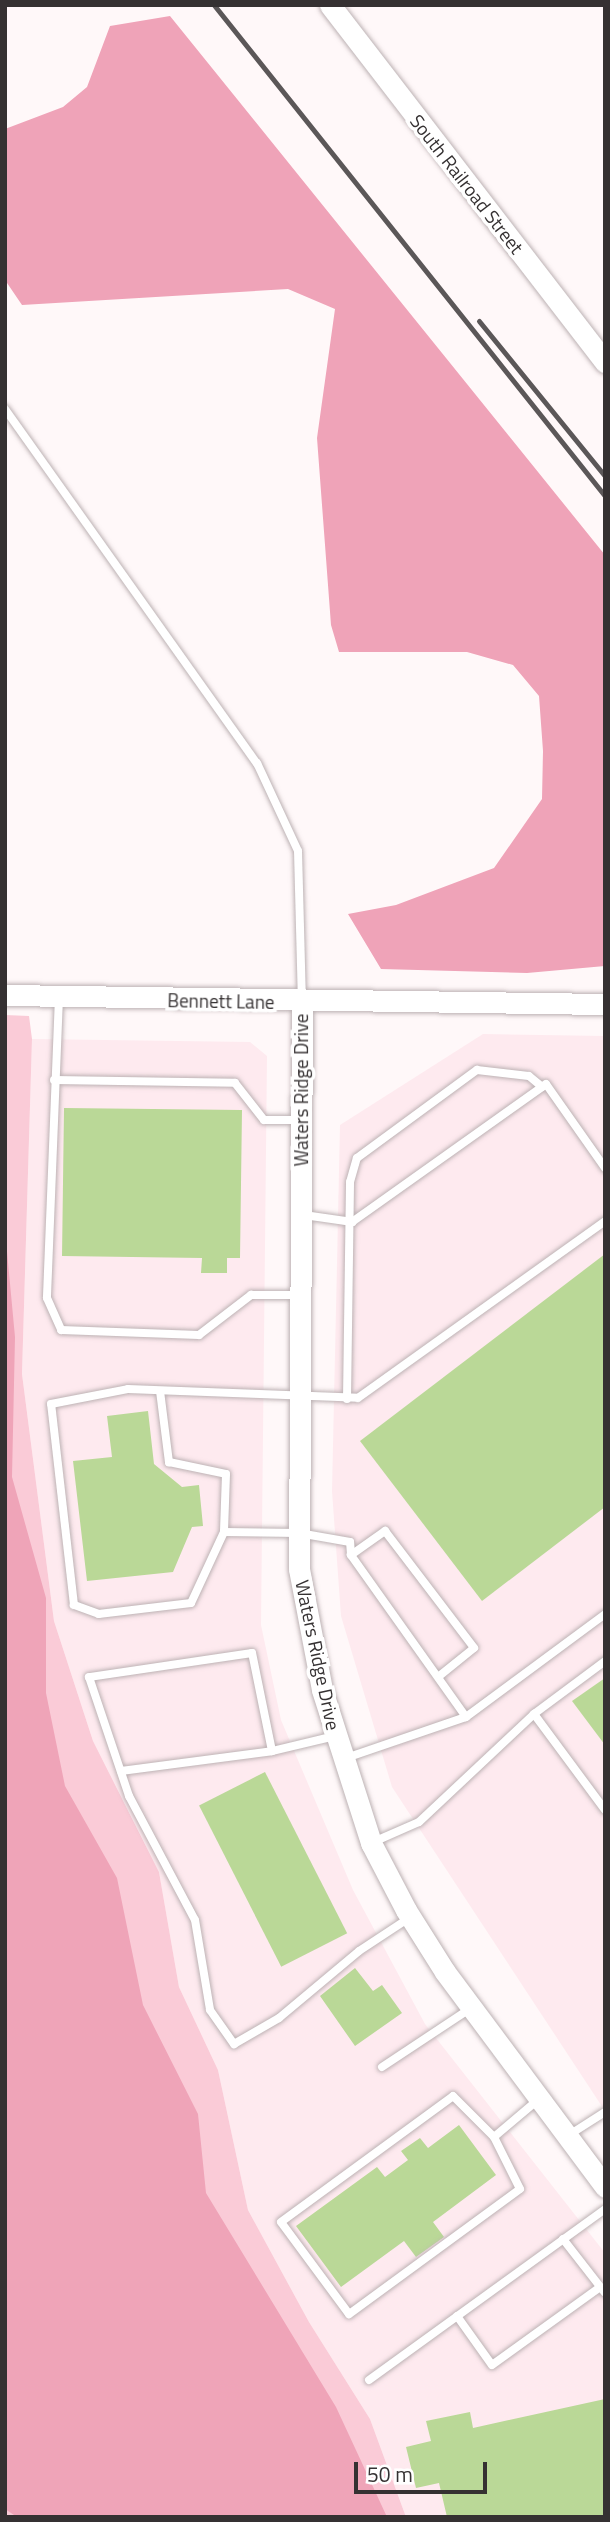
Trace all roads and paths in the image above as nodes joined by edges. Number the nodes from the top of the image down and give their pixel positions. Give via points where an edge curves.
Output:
1 (330, 5) edge
2 (605, 362) edge
3 (5, 409) edge
4 (5, 995) edge
5 (59, 996) junction
6 (302, 1003) junction
7 (605, 1004) edge
8 (54, 1080) junction
9 (542, 1087) junction
10 (301, 1120) junction
11 (605, 1168) edge
12 (301, 1215) junction
13 (605, 1221) edge
14 (352, 1222) junction
15 (300, 1296) junction
16 (160, 1391) junction
17 (300, 1399) junction
18 (347, 1399) junction
19 (224, 1532) junction
20 (299, 1533) junction
21 (351, 1555) junction
22 (605, 1614) edge
23 (605, 1661) edge
24 (438, 1678) junction
25 (534, 1714) junction
26 (466, 1717) junction
27 (335, 1736) junction
28 (272, 1751) junction
29 (342, 1759) junction
30 (121, 1772) junction
31 (605, 1810) edge
32 (371, 1843) junction
33 (410, 1917) junction
34 (471, 2008) junction
35 (382, 2067) dead end
36 (539, 2099) junction
37 (605, 2112) edge
38 (567, 2136) junction
39 (494, 2137) junction
40 (604, 2186) edge
41 (605, 2209) edge
42 (564, 2239) junction
43 (603, 2290) edge
44 (457, 2316) junction
45 (369, 2380) dead end

1 - 2 street, South Railroad Street
3 - 6 lane via 257,762 298,851
4 - 5 street, Bennett Lane
5 - 6 street, Bennett Lane
5 - 8 lane
6 - 7 street, Bennett Lane
6 - 10 street, Waters Ridge Drive
8 - 10 lane via 235,1083 264,1120
8 - 15 lane via 47,1298 61,1330 199,1335 251,1295
9 - 11 lane via 546,1084
9 - 14 lane
9 - 14 lane via 529,1076 477,1070 357,1158 351,1182
10 - 12 street, Waters Ridge Drive
12 - 14 lane
12 - 15 street, Waters Ridge Drive
13 - 18 lane via 358,1398
14 - 18 lane
15 - 17 street, Waters Ridge Drive
16 - 17 lane
16 - 19 lane via 169,1462 226,1474
16 - 19 lane via 128,1390 51,1404 74,1605 99,1614 191,1604
17 - 18 lane
17 - 20 street, Waters Ridge Drive
19 - 20 lane
20 - 21 lane via 350,1542
20 - 27 street, Waters Ridge Drive via 299,1569 309,1631
21 - 24 lane
21 - 24 lane via 385,1531 474,1647
22 - 26 lane
23 - 25 lane
24 - 26 lane
25 - 31 lane
25 - 32 lane via 419,1822
26 - 29 lane
27 - 28 lane
27 - 29 street, Waters Ridge Drive
28 - 30 lane
28 - 30 lane via 252,1653 89,1677
29 - 32 street, Waters Ridge Drive
30 - 33 lane via 129,1796 195,1920 210,2010 234,2044 278,2018 359,1951
32 - 33 street, Waters Ridge Drive
33 - 34 street, Waters Ridge Drive
34 - 35 lane
34 - 36 street, Waters Ridge Drive
36 - 38 street, Waters Ridge Drive
36 - 39 lane
37 - 38 lane
38 - 40 street, Waters Ridge Drive
39 - 39 lane via 453,2096 281,2222 349,2314 520,2189
41 - 42 lane
42 - 43 lane
42 - 44 lane
43 - 44 lane via 492,2365
44 - 45 lane

